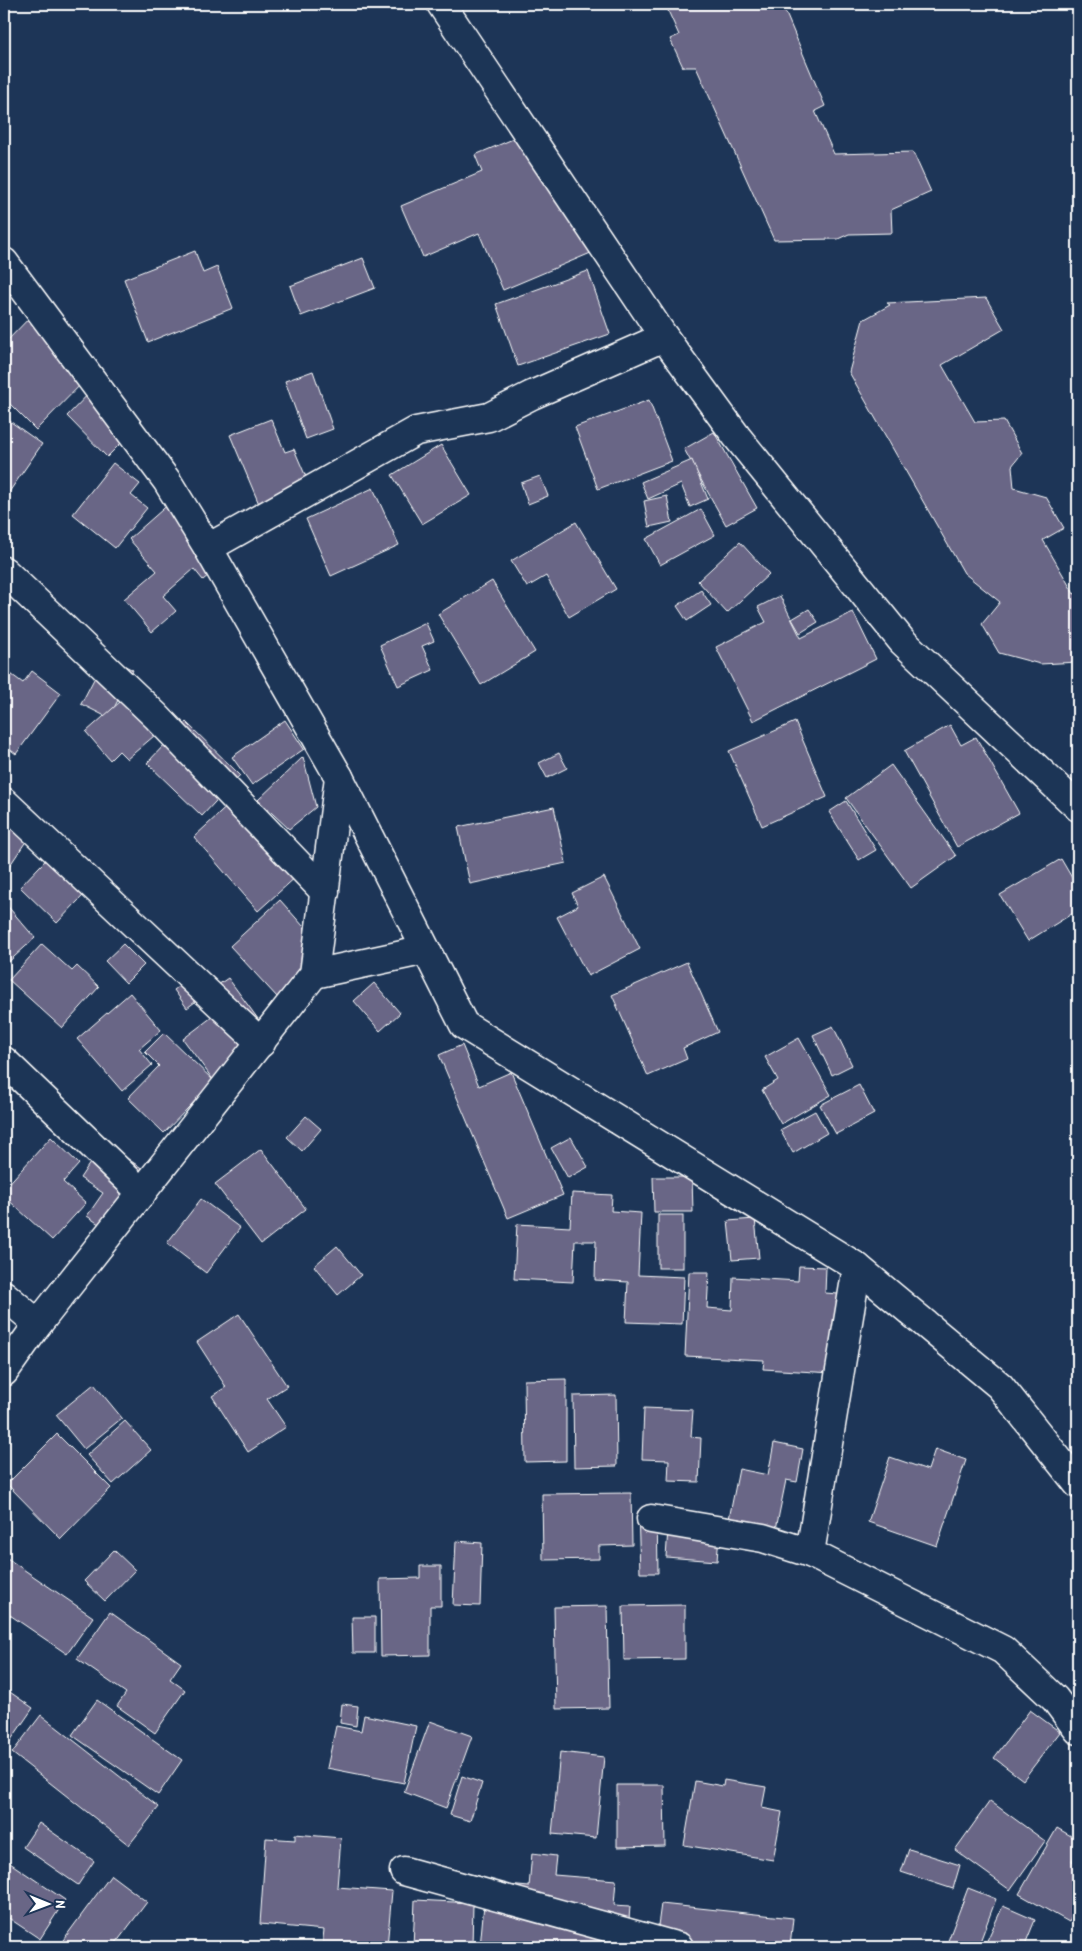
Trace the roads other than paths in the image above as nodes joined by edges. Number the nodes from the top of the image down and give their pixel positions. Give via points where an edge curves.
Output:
1 (441, 4) edge
2 (4, 262) edge
3 (664, 337) junction
4 (208, 548) junction
5 (4, 571) edge
6 (339, 778) junction
7 (4, 802) edge
8 (1078, 807) edge
9 (325, 892) junction
10 (426, 950) junction
11 (314, 974) junction
12 (261, 1043) junction
13 (4, 1061) edge
14 (142, 1193) junction
15 (857, 1268) junction
16 (4, 1295) edge
17 (38, 1324) junction
18 (4, 1372) edge
19 (1078, 1484) edge
20 (651, 1519) dead end
21 (810, 1553) junction
22 (1078, 1730) edge
23 (404, 1871) dead end
24 (637, 1942) edge
25 (679, 1947) edge

1 - 3 street
2 - 4 street via 167,481
3 - 4 street via 489,417 416,431
3 - 8 street via 737,437 902,641
4 - 6 street
5 - 9 street via 156,716
6 - 9 street
6 - 10 street
7 - 12 street
9 - 11 street
10 - 11 street
10 - 15 street via 464,1025
11 - 12 street
12 - 14 street
13 - 14 street
14 - 17 street
15 - 19 street via 1000,1386
15 - 21 street
16 - 17 street
17 - 18 street
20 - 21 street via 763,1538
21 - 22 street via 1003,1650 1056,1699
23 - 24 street
24 - 25 street

